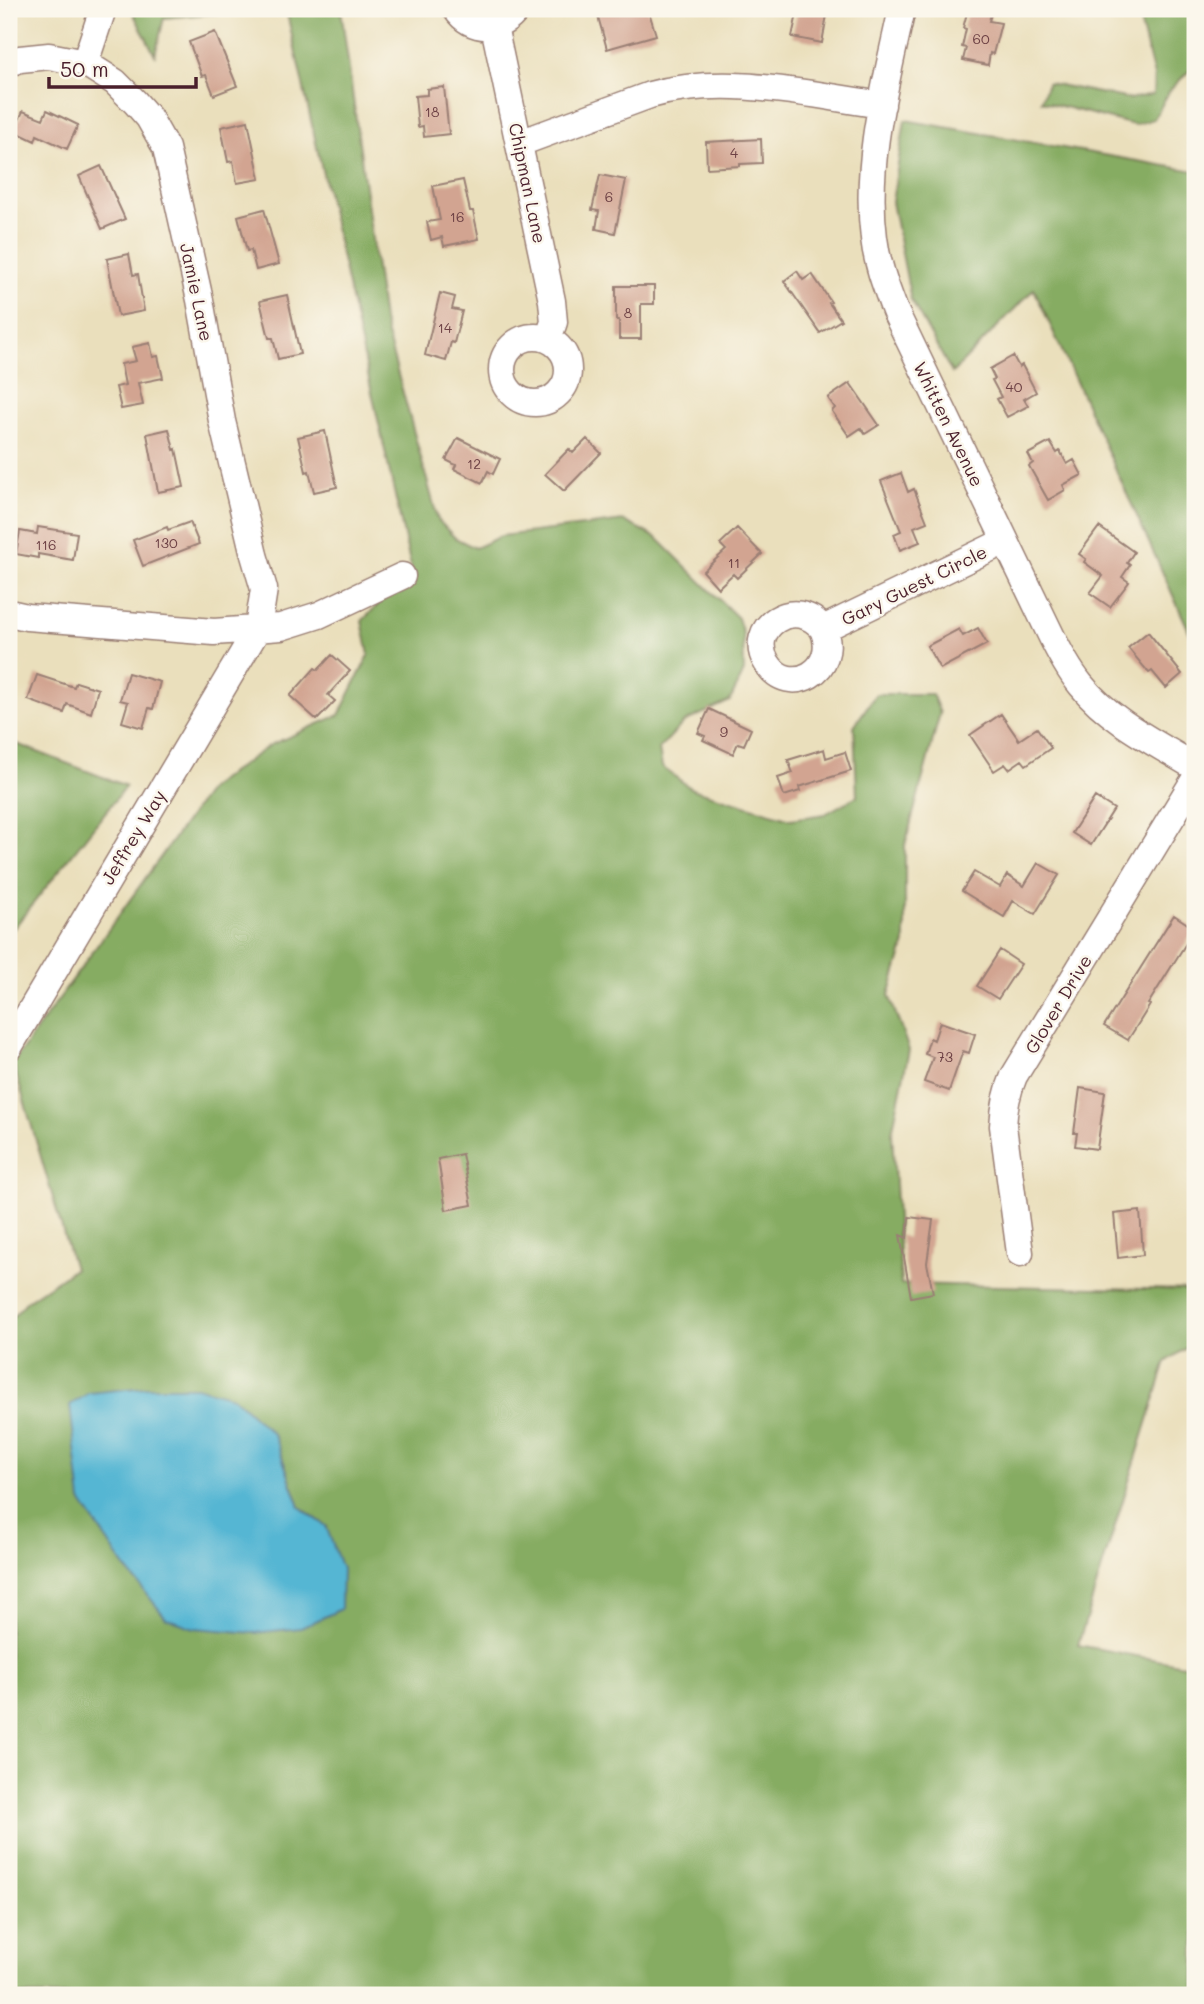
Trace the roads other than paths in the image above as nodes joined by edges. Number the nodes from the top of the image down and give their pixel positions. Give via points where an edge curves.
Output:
1 (103, 9) edge
2 (456, 9) edge
3 (517, 9) edge
4 (902, 9) edge
5 (494, 26) junction
6 (9, 63) edge
7 (85, 63) junction
8 (882, 105) junction
9 (520, 143) junction
10 (548, 339) dead end
11 (1005, 541) junction
12 (402, 576) dead end
13 (9, 612) edge
14 (258, 628) junction
15 (822, 629) dead end
16 (1195, 767) edge
17 (1195, 779) edge
18 (9, 1046) edge
19 (1020, 1252) dead end

1 - 7 street
2 - 5 street via 474,24
3 - 5 street
4 - 8 street, Whitten Avenue
5 - 9 street, Chipman Lane
6 - 7 street, Jamie Lane via 49,56
7 - 14 street, Jamie Lane via 135,102 166,148 222,421 264,589
8 - 9 street via 748,87 696,86 650,95
8 - 11 street, Whitten Avenue via 871,208 882,277
9 - 10 street, Chipman Lane via 552,300 554,322
11 - 15 street, Gary Guest Circle
11 - 16 street, Whitten Avenue via 1057,648 1081,685 1122,722
12 - 14 street via 319,615 281,627
13 - 14 street via 214,632
14 - 18 street, Jeffrey Way
17 - 19 street, Glover Drive via 1009,1087 1003,1126

